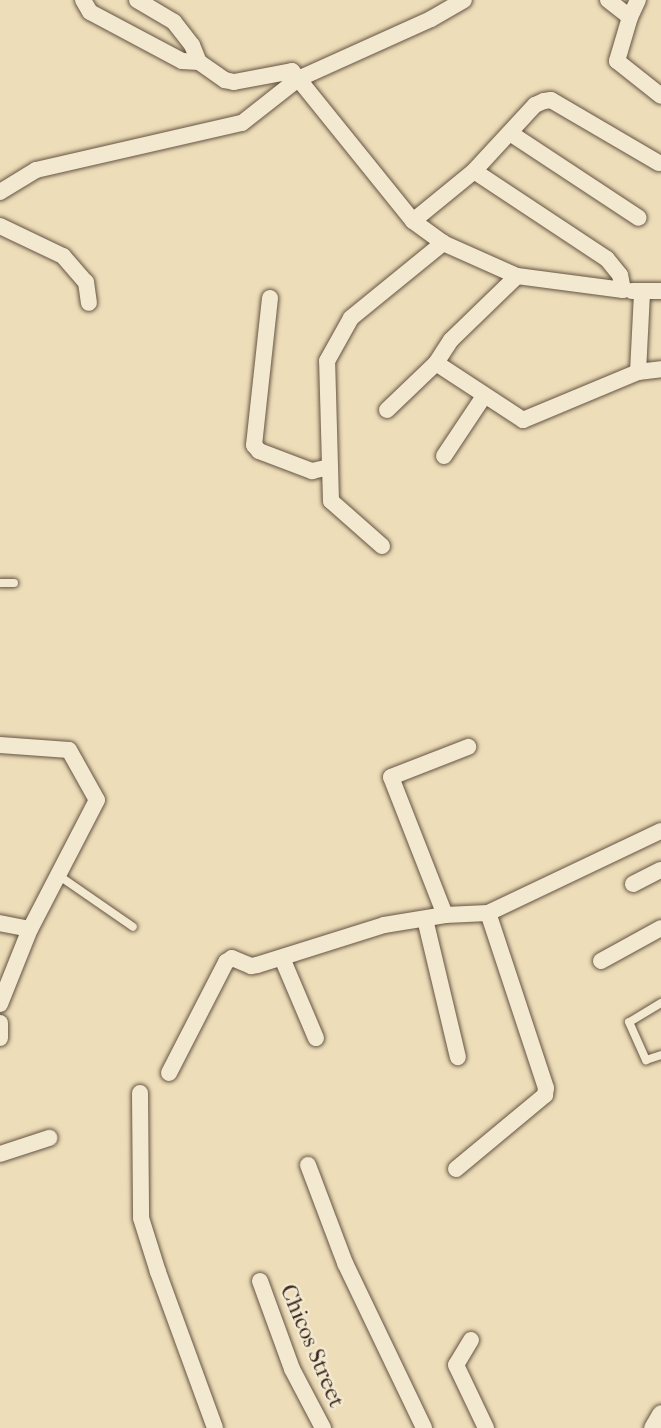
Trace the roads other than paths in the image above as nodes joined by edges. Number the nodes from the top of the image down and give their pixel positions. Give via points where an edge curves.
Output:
1 (83, 0) edge
2 (137, 0) edge
3 (464, 0) edge
4 (608, 0) edge
5 (638, 0) edge
6 (630, 16) junction
7 (199, 62) junction
8 (298, 79) junction
9 (661, 96) edge
10 (510, 133) junction
11 (659, 163) dead end
12 (474, 170) junction
13 (0, 192) edge
14 (639, 218) dead end
15 (413, 221) junction
16 (0, 226) edge
17 (443, 243) junction
18 (517, 276) junction
19 (623, 290) junction
20 (661, 291) edge
21 (642, 293) junction
22 (270, 298) dead end
23 (89, 303) dead end
24 (436, 363) junction
25 (661, 369) edge
26 (638, 372) junction
27 (485, 396) junction
28 (387, 410) dead end
29 (444, 456) dead end
30 (329, 467) junction
31 (382, 546) dead end
32 (0, 583) edge
33 (14, 583) dead end
34 (0, 745) edge
35 (468, 747) dead end
36 (661, 831) edge
37 (661, 870) edge
38 (58, 875) junction
39 (633, 884) dead end
40 (488, 913) junction
41 (445, 915) junction
42 (425, 919) junction
43 (0, 923) edge
44 (133, 927) dead end
45 (661, 928) edge
46 (30, 929) junction
47 (282, 958) junction
48 (601, 961) dead end
49 (661, 1003) edge
50 (0, 1004) edge
51 (0, 1023) edge
52 (0, 1038) edge
53 (316, 1038) dead end
54 (661, 1055) edge
55 (458, 1057) dead end
56 (169, 1073) dead end
57 (140, 1093) dead end
58 (49, 1138) dead end
59 (0, 1154) edge
60 (308, 1165) dead end
61 (456, 1169) dead end
62 (260, 1281) dead end
63 (471, 1340) dead end
64 (661, 1414) edge
65 (215, 1428) edge
66 (323, 1428) edge
67 (424, 1428) edge
68 (486, 1428) edge
69 (653, 1428) edge

1 - 7 street via 90,12 169,55 188,64
2 - 7 street via 174,22
3 - 8 street
4 - 6 street
5 - 6 street
6 - 9 street via 617,61
7 - 8 street via 234,82 288,70
8 - 13 street via 243,123 36,170
8 - 15 street
10 - 11 street via 535,105 551,100
10 - 12 street
10 - 14 street
12 - 15 street
12 - 19 street via 607,259 620,275
15 - 17 street
16 - 23 street via 63,256 86,282
17 - 18 street
17 - 30 street via 352,318 327,361
18 - 19 street
18 - 24 street via 452,340
19 - 21 street
20 - 21 street
21 - 26 street
22 - 30 street via 254,444 259,451 312,471
24 - 27 street
24 - 28 street
25 - 26 street
26 - 27 street via 523,420
27 - 29 street
30 - 31 street via 333,503
32 - 33 lane
34 - 38 street via 69,750 96,794 96,803
35 - 41 street via 391,777
36 - 40 street
37 - 39 street
38 - 44 lane
38 - 46 street
40 - 41 street
40 - 61 street via 546,1088 545,1095
41 - 42 street
42 - 47 street via 384,925
42 - 55 street
43 - 46 street
45 - 48 street
46 - 50 street
47 - 53 street
47 - 56 street via 251,966 235,958 226,962
49 - 54 lane via 629,1022 646,1060
51 - 52 street
57 - 65 street via 141,1217
58 - 59 street
60 - 67 street via 345,1264
62 - 66 street, Chicos Street via 292,1369
63 - 68 street via 456,1365
64 - 69 street

